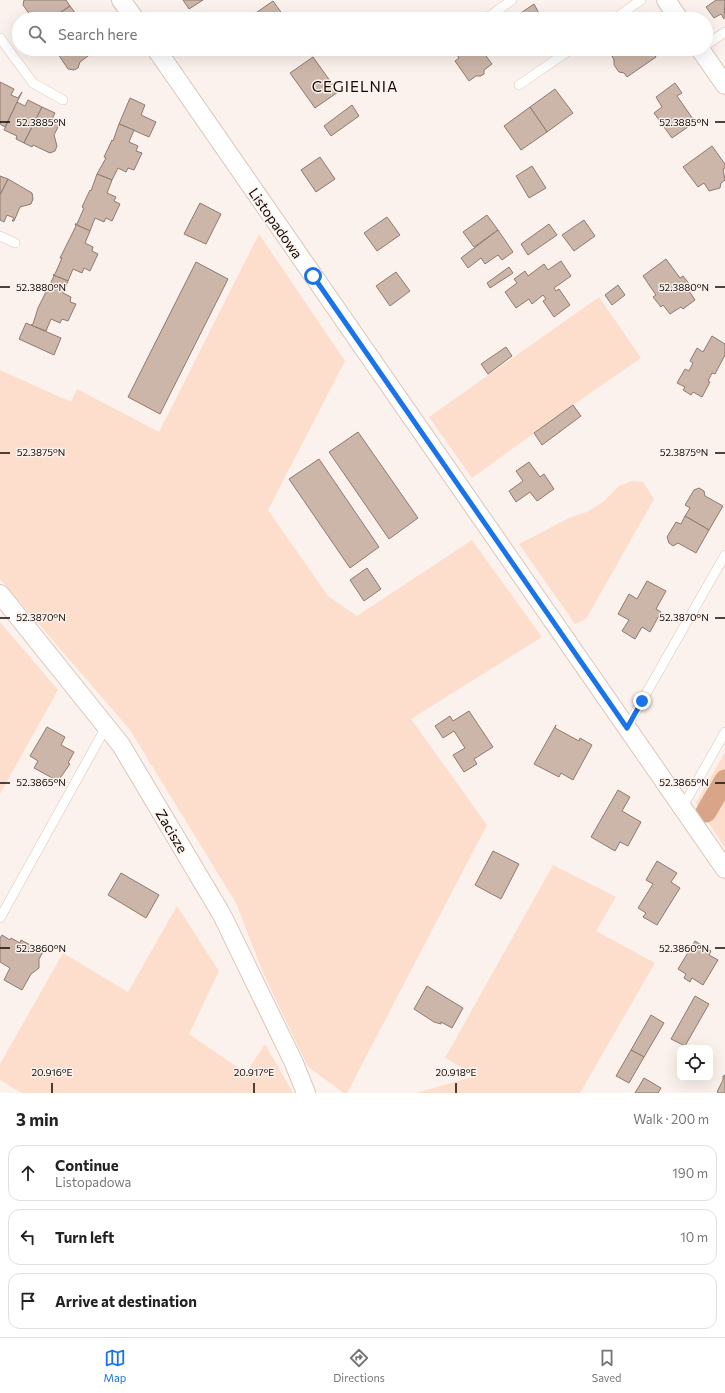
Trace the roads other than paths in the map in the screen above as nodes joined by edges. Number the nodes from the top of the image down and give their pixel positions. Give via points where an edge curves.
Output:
1 (121, 0) edge
2 (512, 0) edge
3 (641, 0) edge
4 (666, 0) edge
5 (130, 12) edge
6 (495, 12) edge
7 (624, 12) edge
8 (674, 12) edge
9 (725, 32) edge
10 (0, 38) edge
11 (713, 40) edge
12 (12, 54) edge
13 (13, 56) edge
14 (161, 56) edge
15 (561, 56) edge
16 (705, 56) edge
17 (519, 85) dead end
18 (725, 85) edge
19 (63, 100) dead end
20 (0, 236) edge
21 (15, 244) dead end
22 (725, 555) edge
23 (0, 594) edge
24 (106, 727) junction
25 (627, 728) junction
26 (725, 732) edge
27 (682, 808) junction
28 (725, 869) edge
29 (0, 918) edge
30 (306, 1093) edge

1 - 5 street
2 - 6 lane
3 - 7 lane
4 - 8 street
9 - 11 lane
10 - 12 lane
13 - 19 lane via 33,83
14 - 25 street, Listopadowa
15 - 17 lane
16 - 18 street
20 - 21 lane
22 - 25 lane
23 - 24 street, Zacisze
24 - 29 lane
24 - 30 street, Zacisze via 120,745 222,915
25 - 27 street, Listopadowa
26 - 27 lane
27 - 28 street, Listopadowa

